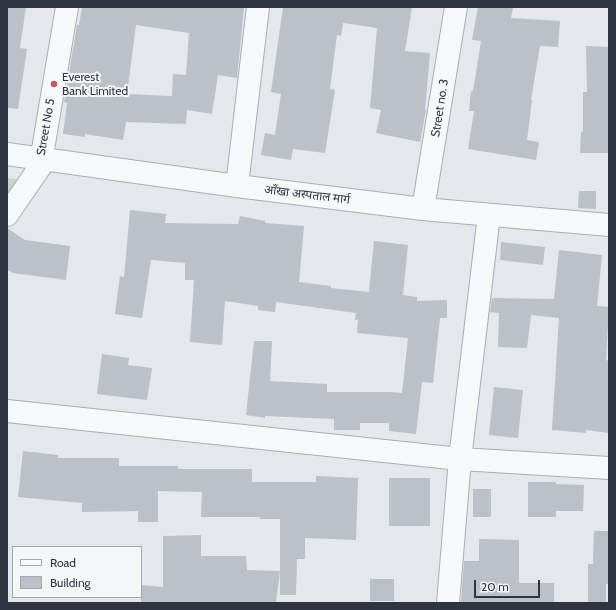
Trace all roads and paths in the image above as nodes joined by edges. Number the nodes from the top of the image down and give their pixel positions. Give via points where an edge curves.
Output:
1 (67, 7) edge
2 (258, 7) edge
3 (456, 7) edge
4 (7, 154) edge
5 (41, 159) junction
6 (237, 186) junction
7 (423, 208) junction
8 (7, 215) edge
9 (489, 215) junction
10 (609, 225) edge
11 (7, 411) edge
12 (460, 459) junction
13 (609, 468) edge
14 (448, 603) edge

1 - 5 street, Street No 5
2 - 6 street
3 - 7 street, Street no. 3
4 - 5 street, आँखा अस्पताल मार्ग
5 - 6 street, आँखा अस्पताल मार्ग
5 - 8 street, Street No 5 via 40,167
6 - 7 street, आँखा अस्पताल मार्ग
7 - 9 street, आँखा अस्पताल मार्ग
9 - 10 street, आँखा अस्पताल मार्ग
9 - 12 street
11 - 12 street
12 - 13 street
12 - 14 street

